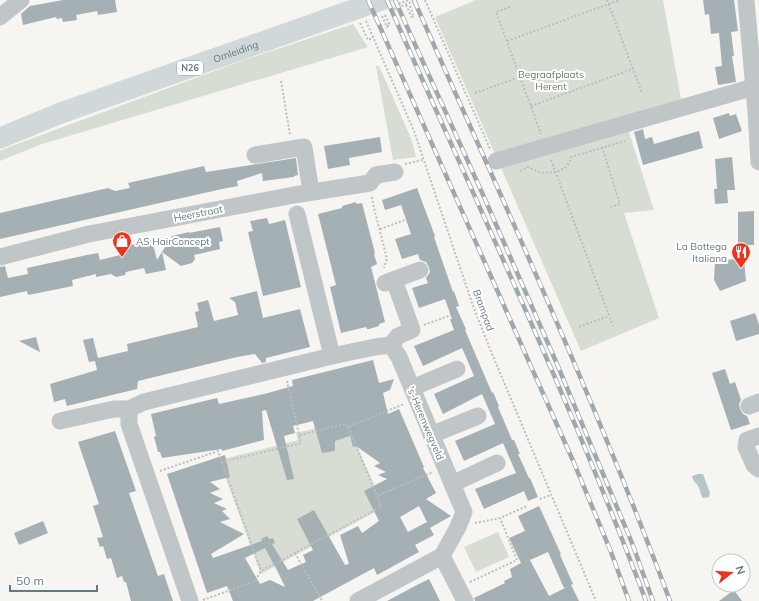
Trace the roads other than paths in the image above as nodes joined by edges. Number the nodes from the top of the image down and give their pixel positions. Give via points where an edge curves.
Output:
1 (21, 0) edge
2 (353, 0) edge
3 (746, 0) edge
4 (382, 10) edge
5 (0, 17) edge
6 (754, 87) junction
7 (758, 112) edge
8 (0, 128) edge
9 (0, 138) edge
10 (255, 155) dead end
11 (496, 161) road end
12 (759, 162) edge
13 (399, 168) road end
14 (311, 192) junction
15 (297, 214) dead end
16 (0, 257) edge
17 (420, 270) dead end
18 (391, 345) junction
19 (332, 356) junction
20 (457, 369) dead end
21 (414, 394) junction
22 (129, 409) junction
23 (478, 416) dead end
24 (60, 421) dead end
25 (431, 435) junction
26 (759, 436) edge
27 (497, 463) dead end
28 (759, 469) edge
29 (452, 484) junction
30 (442, 556) junction
31 (461, 594) edge
32 (190, 601) edge
33 (358, 601) edge

1 - 5 street
2 - 8 main road, Omleiding / N26 via 56,105
3 - 6 street
4 - 9 main road, Omleiding / N26 via 58,114
6 - 7 street
6 - 11 street
7 - 12 street
10 - 14 street via 304,147
13 - 14 street, Heerstraat via 376,175 370,183
14 - 16 street, Heerstraat via 89,234
15 - 19 street
17 - 18 street via 390,282 412,330 398,336
18 - 19 street
18 - 21 street, 's-Herenwegveld via 399,357
19 - 22 street via 144,402
20 - 21 street
21 - 25 street, 's-Herenwegveld
22 - 24 street via 114,409
22 - 32 street via 129,424
23 - 25 street
25 - 29 street, 's-Herenwegveld
26 - 28 street via 747,440 746,446 754,466
27 - 29 street
29 - 30 street, 's-Herenwegveld via 464,512
30 - 31 street
30 - 33 street

